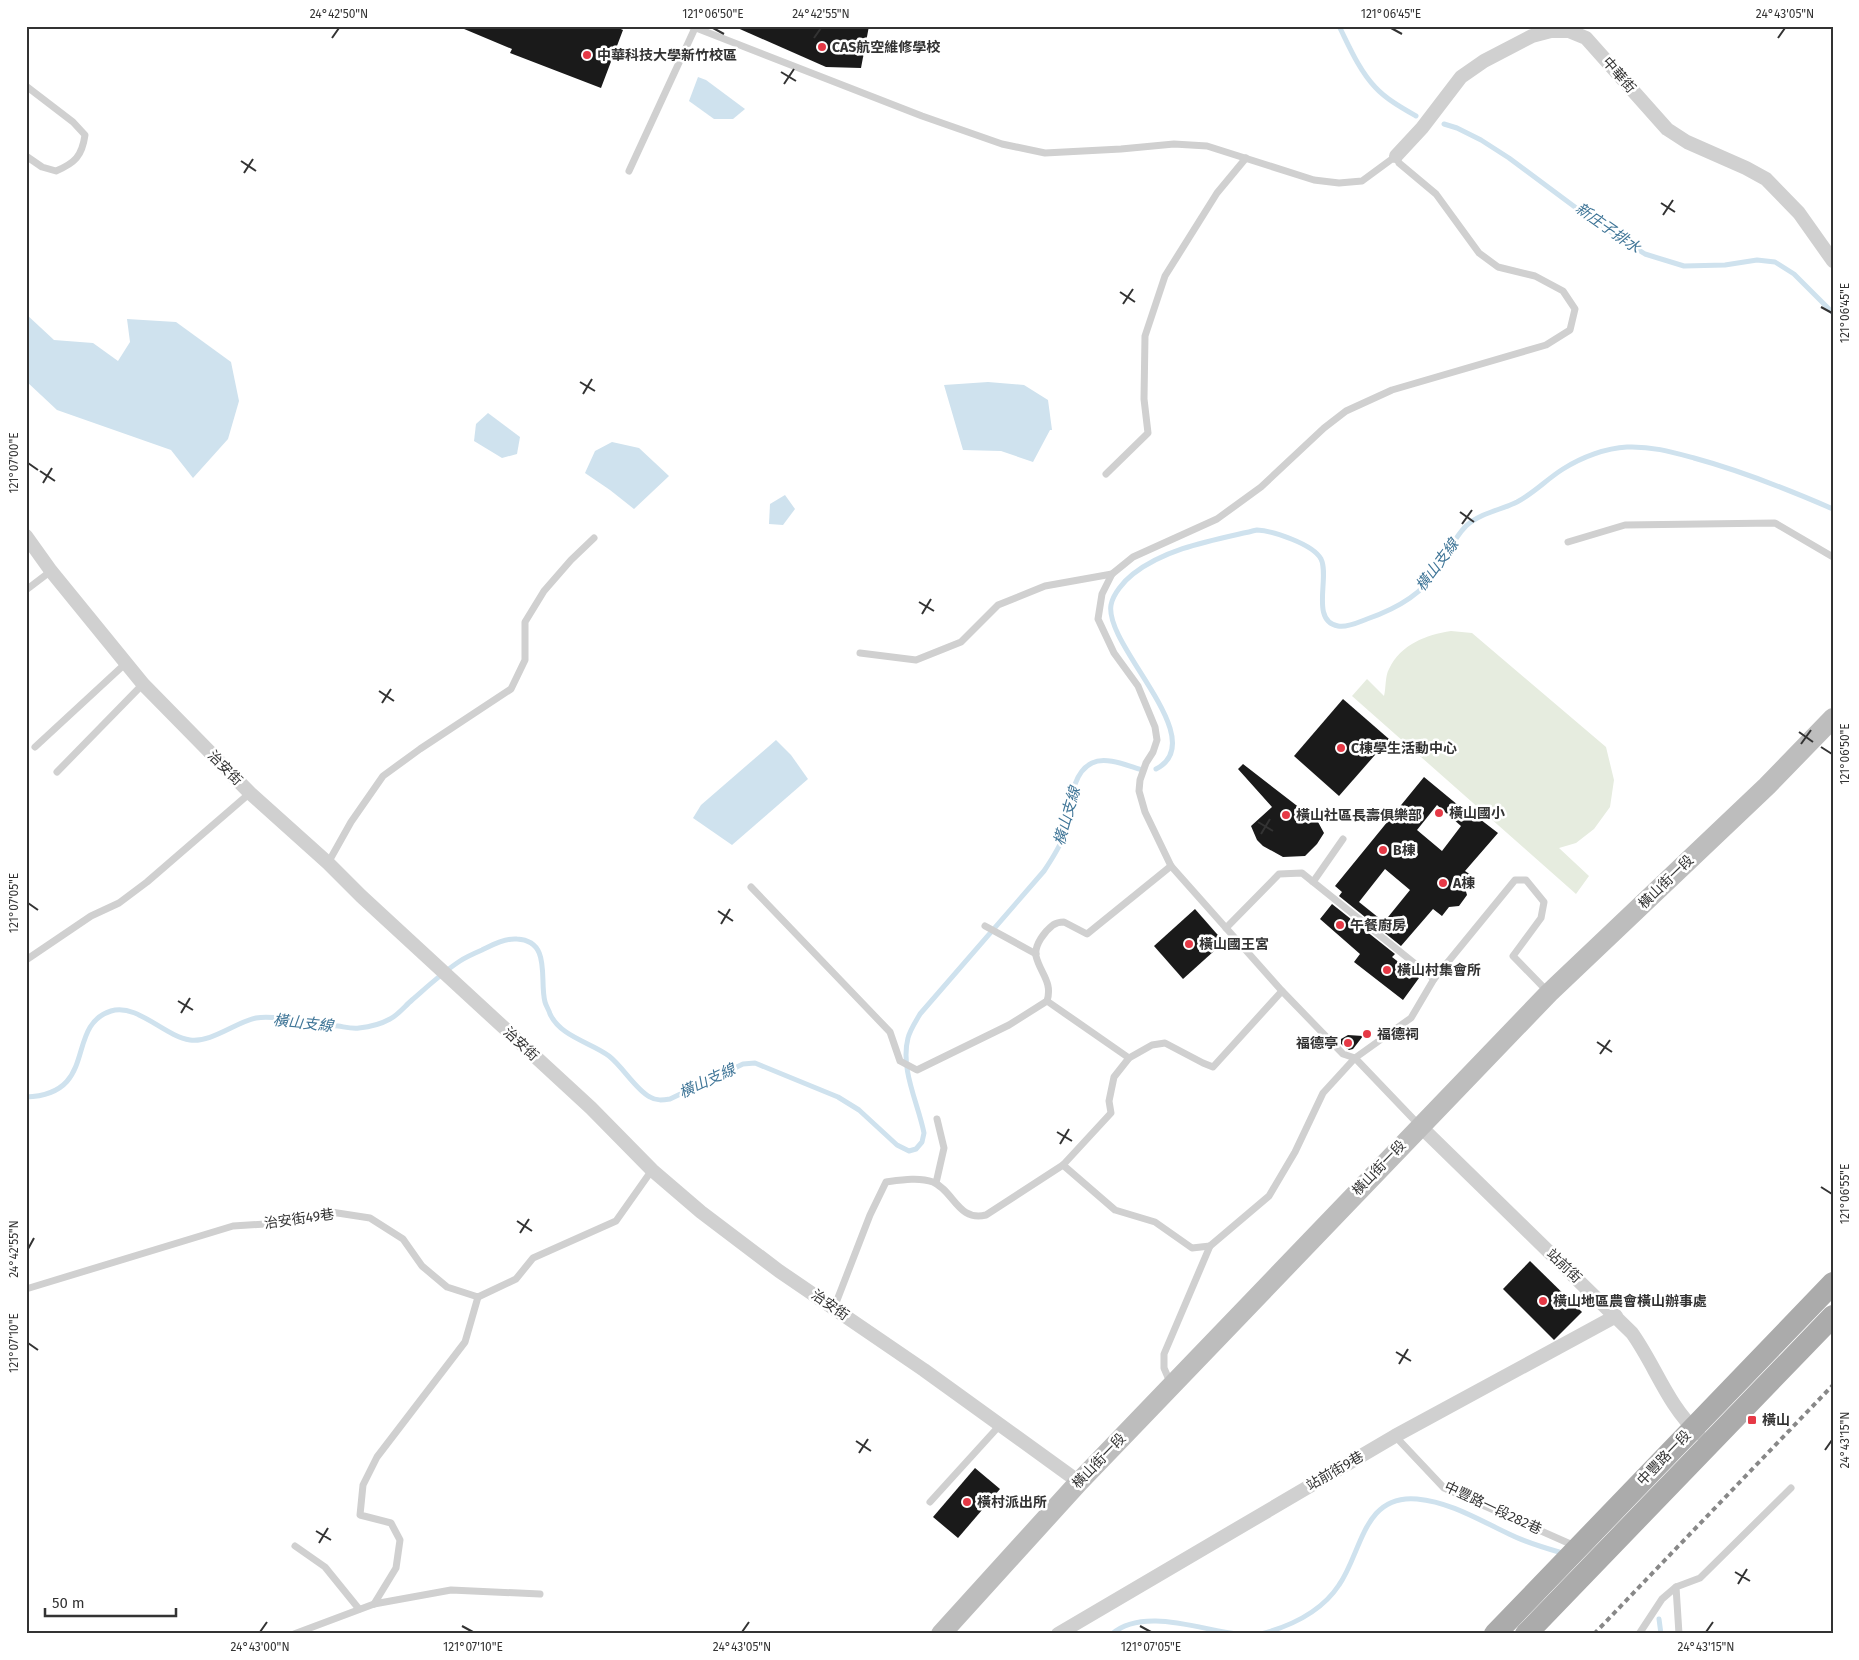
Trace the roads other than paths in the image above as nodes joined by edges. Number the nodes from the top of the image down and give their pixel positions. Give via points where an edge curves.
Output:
1 (693, 27) edge
2 (26, 86) edge
3 (26, 156) edge
4 (1396, 156) junction
5 (1246, 158) junction
6 (629, 171) dead end
7 (1833, 261) edge
8 (1106, 474) dead end
9 (26, 536) edge
10 (594, 538) dead end
11 (1568, 542) dead end
12 (1833, 557) edge
13 (51, 571) junction
14 (1112, 574) junction
15 (26, 590) edge
16 (860, 653) dead end
17 (126, 663) junction
18 (143, 684) junction
19 (1833, 718) edge
20 (34, 748) dead end
21 (57, 772) dead end
22 (250, 793) junction
23 (1343, 839) dead end
24 (328, 863) junction
25 (1171, 866) junction
26 (1313, 882) junction
27 (751, 887) dead end
28 (985, 926) dead end
29 (1226, 928) junction
30 (1036, 954) junction
31 (26, 960) edge
32 (1434, 979) junction
33 (1282, 991) junction
34 (1549, 993) junction
35 (1046, 1001) junction
36 (1130, 1058) junction
37 (1355, 1058) junction
38 (937, 1119) dead end
39 (1420, 1126) junction
40 (1063, 1165) junction
41 (652, 1170) junction
42 (936, 1183) junction
43 (1210, 1246) junction
44 (1833, 1284) edge
45 (26, 1289) edge
46 (478, 1297) junction
47 (834, 1308) junction
48 (1616, 1316) junction
49 (1833, 1316) edge
50 (1172, 1385) junction
51 (1000, 1425) junction
52 (1692, 1428) junction
53 (1394, 1436) junction
54 (1709, 1444) junction
55 (1079, 1482) junction
56 (1791, 1488) dead end
57 (930, 1502) dead end
58 (295, 1546) dead end
59 (1578, 1547) junction
60 (1676, 1587) junction
61 (540, 1594) dead end
62 (374, 1604) junction
63 (359, 1609) junction
64 (294, 1634) edge
65 (941, 1634) edge
66 (1058, 1634) edge
67 (1495, 1634) edge
68 (1526, 1634) edge
69 (1639, 1634) edge
70 (1679, 1634) edge

1 - 5 lane via 1002,144 1045,153 1174,144 1207,146
1 - 6 lane
2 - 3 lane via 85,135 83,149 71,165 56,171 42,167
4 - 5 lane via 1362,181 1339,183 1314,180
4 - 7 street, 中華街 via 1461,77 1532,36 1569,30 1586,38 1667,129 1686,142 1766,179 1799,212
4 - 14 lane via 1436,194 1479,253 1498,267 1535,276 1562,291 1575,309 1570,330 1546,344 1392,390 1346,411 1261,487 1217,519 1133,557
5 - 8 lane via 1217,193 1165,276 1145,336 1144,399 1148,432
9 - 13 street, 治安街
10 - 24 lane via 544,591 525,622 525,660 511,689 383,776
11 - 12 lane via 1625,525 1775,523
13 - 15 lane
13 - 17 street, 治安街
14 - 16 lane via 1045,586 998,606 961,642 916,660
14 - 25 lane via 1102,594 1098,619 1114,653 1138,686 1155,726 1157,740 1140,780 1139,791 1145,812
17 - 18 street, 治安街
17 - 20 lane
18 - 21 lane
18 - 22 street, 治安街
19 - 34 street, 橫山街一段 via 1767,786
22 - 24 street, 治安街
22 - 31 lane via 119,903 91,916
23 - 26 lane
24 - 41 street, 治安街 via 591,1108
25 - 29 lane
25 - 30 lane via 1087,934 1064,922 1054,924 1040,938
26 - 29 lane via 1302,873 1279,874
26 - 32 lane
27 - 35 lane via 890,1032 900,1061 917,1070 1009,1025
28 - 30 lane
29 - 33 lane
30 - 35 lane via 1047,983 1049,993
32 - 34 lane via 1515,880 1526,880 1544,902 1541,918 1513,956
32 - 37 lane via 1411,1018
33 - 36 lane via 1213,1067 1164,1042
33 - 37 lane via 1343,1054
34 - 39 street, 橫山街一段
35 - 36 lane
36 - 40 lane via 1114,1077 1109,1101 1111,1113
37 - 39 lane
37 - 43 lane via 1323,1093 1295,1152 1269,1196
38 - 42 lane via 944,1148
39 - 48 street, 站前街
39 - 50 street, 橫山街一段
40 - 42 lane via 986,1215 976,1218 967,1214
40 - 43 lane via 1116,1210 1155,1222 1192,1248
41 - 46 lane via 616,1221 533,1258 516,1279
41 - 47 street, 治安街 via 701,1212
42 - 47 lane via 926,1180 886,1182
43 - 50 lane via 1164,1354 1164,1368
44 - 52 main road, 中豐路一段
45 - 46 lane, 治安街49巷 via 232,1226 281,1223 331,1212 370,1218 403,1239 422,1266 447,1287
46 - 62 lane via 465,1342 377,1457 363,1485 360,1515 391,1523 400,1540 396,1568
47 - 51 street, 治安街
48 - 52 street, 站前街 via 1644,1350 1674,1406
48 - 53 street, 站前街9巷
49 - 54 main road, 中豐路一段
50 - 55 street, 橫山街一段
51 - 55 street, 治安街
51 - 57 lane
52 - 54 street, 站前街
52 - 59 main road, 中豐路一段
53 - 59 lane, 中豐路一段282巷 via 1444,1488
53 - 66 street, 站前街9巷
54 - 68 main road, 中豐路一段
55 - 65 street, 橫山街一段
56 - 60 lane via 1700,1578
58 - 63 lane via 325,1567
59 - 67 main road, 中豐路一段
60 - 69 lane via 1662,1599
60 - 70 lane
61 - 62 lane via 452,1590
62 - 63 lane
63 - 64 lane

